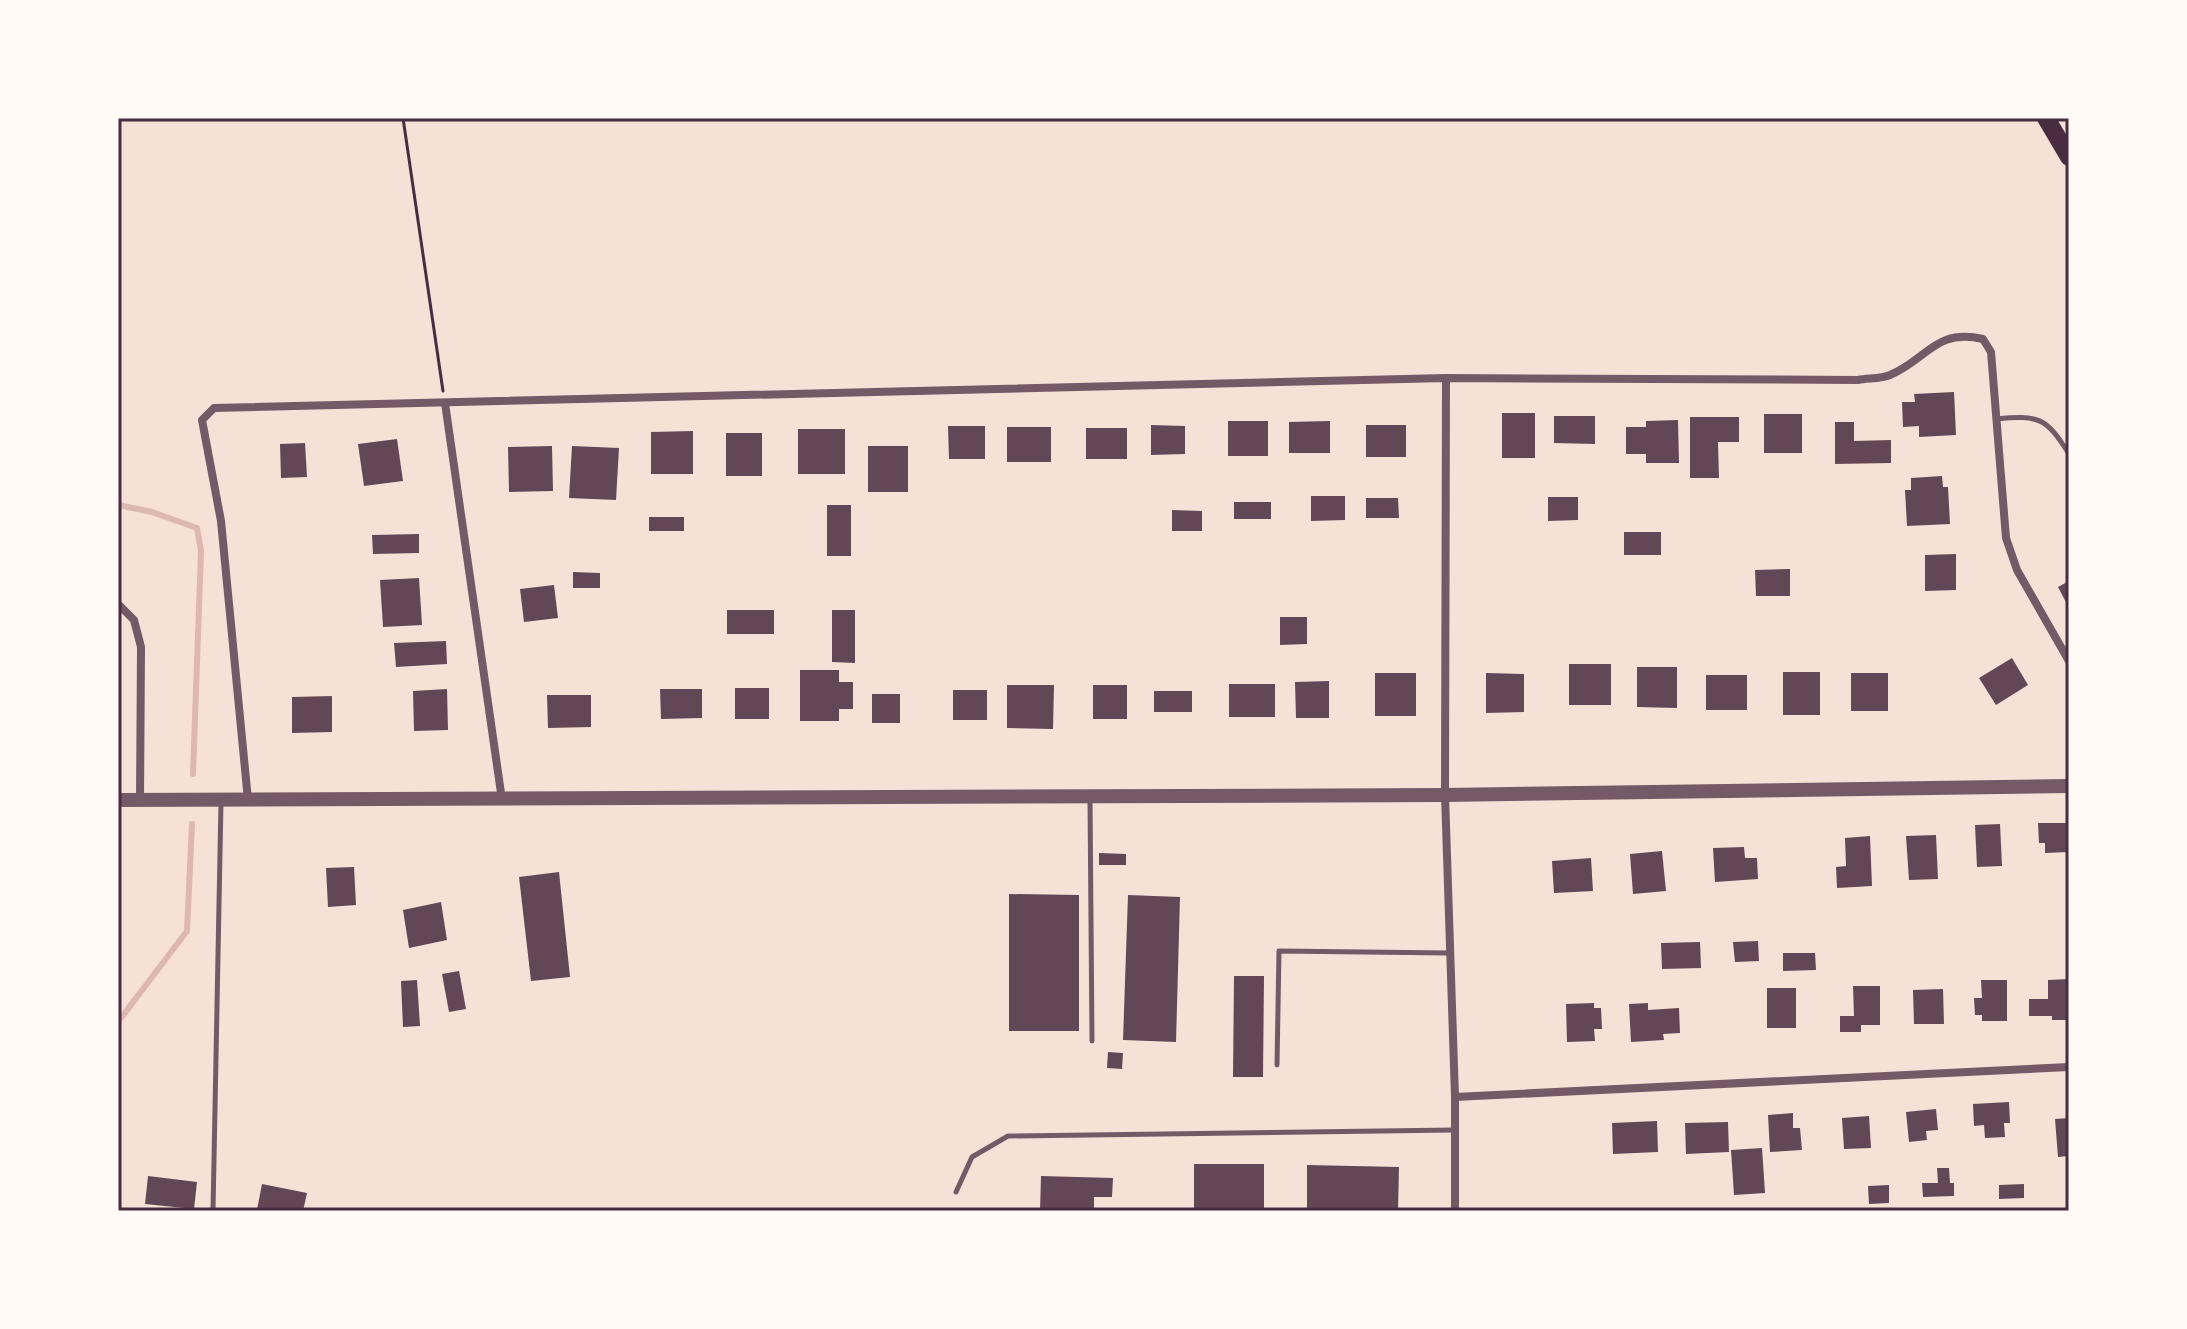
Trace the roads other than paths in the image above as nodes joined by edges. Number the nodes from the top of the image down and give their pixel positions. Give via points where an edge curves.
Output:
1 (2046, 118) edge
2 (2069, 157) edge
3 (1446, 378) junction
4 (445, 403) junction
5 (1996, 419) junction
6 (2069, 454) edge
7 (118, 604) edge
8 (2069, 661) edge
9 (2069, 786) edge
10 (1445, 795) junction
11 (1090, 797) junction
12 (118, 800) edge
13 (140, 800) junction
14 (248, 800) junction
15 (502, 800) junction
16 (221, 801) junction
17 (1450, 953) junction
18 (1092, 1041) dead end
19 (1277, 1065) dead end
20 (2069, 1067) edge
21 (1455, 1097) junction
22 (1454, 1130) junction
23 (956, 1192) dead end
24 (213, 1211) edge
25 (1455, 1211) edge

1 - 2 main road
3 - 4 street
3 - 5 street via 1858,380 1889,375 1952,336 1983,339 1991,352
3 - 10 street
4 - 14 street via 214,408 202,420 221,521
4 - 15 street
5 - 6 lane via 2030,416 2053,429
5 - 8 street via 2006,538 2017,570
7 - 13 street via 134,620 141,647
9 - 10 street
10 - 11 street
10 - 17 street
11 - 15 street
11 - 18 lane
12 - 13 street
13 - 16 street
14 - 15 street
14 - 16 street
16 - 24 lane
17 - 19 lane via 1279,951
17 - 21 street
20 - 21 street
21 - 22 street
22 - 23 lane via 1008,1136 972,1157
22 - 25 street

